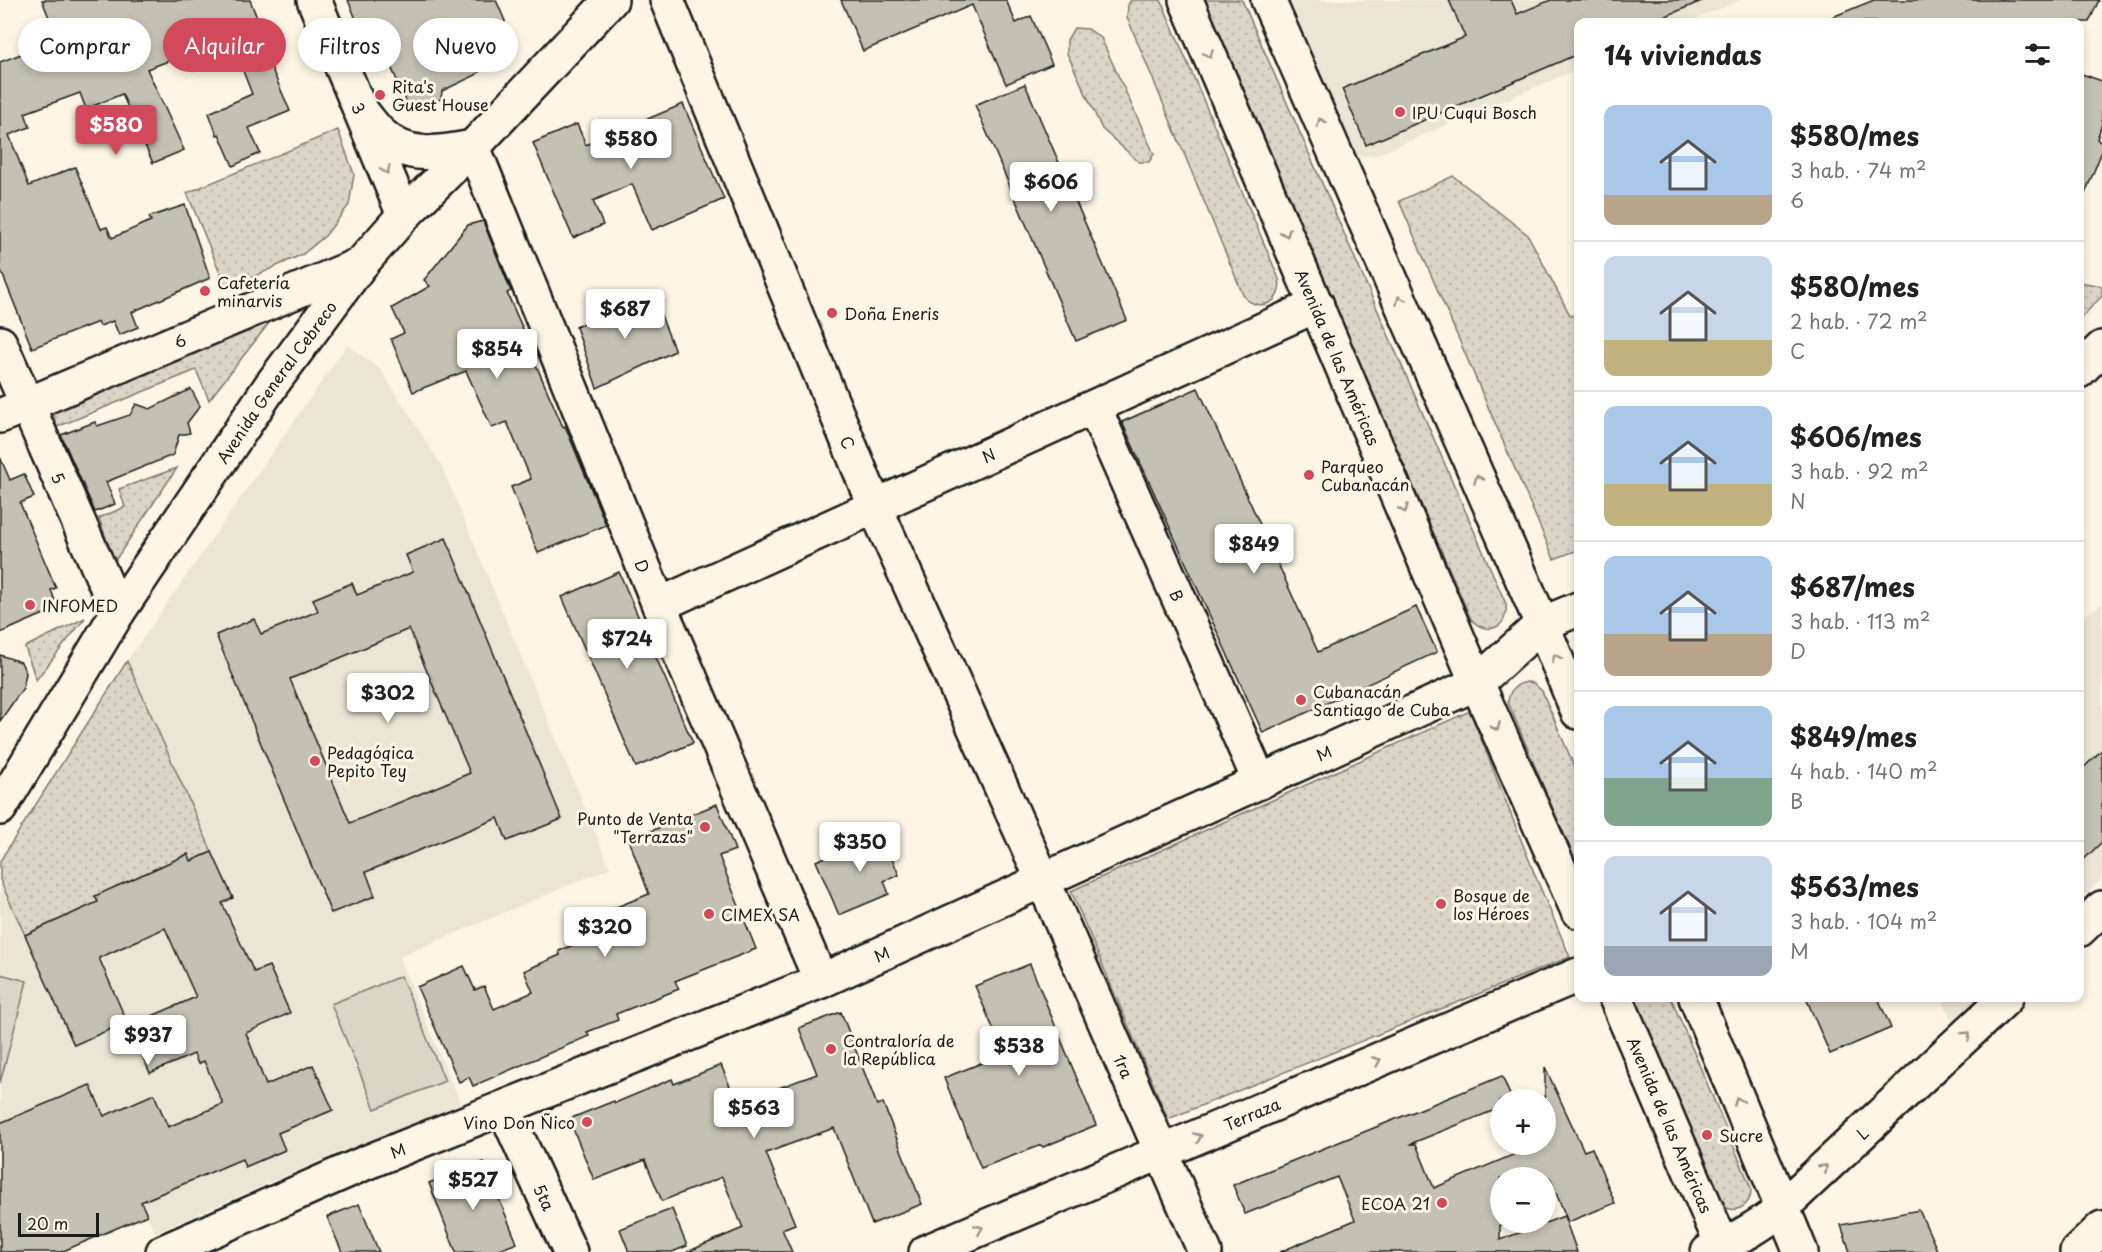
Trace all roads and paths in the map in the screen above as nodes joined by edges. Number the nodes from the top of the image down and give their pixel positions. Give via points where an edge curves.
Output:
1 (314, 0) edge
2 (611, 0) edge
3 (667, 0) edge
4 (1186, 0) edge
5 (1268, 0) edge
6 (360, 109) junction
7 (473, 147) junction
8 (404, 215) junction
9 (361, 264) junction
10 (1317, 305) junction
11 (0, 343) edge
12 (2102, 348) edge
13 (2084, 366) edge
14 (1094, 407) junction
15 (13, 411) edge
16 (875, 507) junction
17 (659, 605) junction
18 (1574, 611) edge
19 (118, 612) junction
20 (1542, 624) junction
21 (1477, 683) junction
22 (1574, 702) edge
23 (1260, 782) junction
24 (0, 808) edge
25 (1043, 880) junction
26 (1574, 903) edge
27 (2102, 908) edge
28 (2084, 925) edge
29 (1574, 977) edge
30 (821, 981) junction
31 (1618, 1002) edge
32 (1698, 1002) edge
33 (2002, 1002) edge
34 (504, 1108) junction
35 (1162, 1152) junction
36 (1783, 1209) junction
37 (2102, 1228) edge
38 (1719, 1250) edge
39 (162, 1252) edge
40 (570, 1252) edge
41 (926, 1252) edge
42 (1205, 1252) edge
43 (1801, 1252) edge
44 (2077, 1252) edge

1 - 6 street, 3
2 - 7 street, Avenida General Cebreco
3 - 16 street, C
4 -> 10 street, Avenida de las Américas
20 -> 5 street
6 - 7 street via 383,136 405,150 436,154
6 -> 8 street, 3
7 - 8 street, Avenida General Cebreco
7 - 17 street, D
8 - 9 street, Avenida General Cebreco
9 - 15 street, 6
9 - 19 street, Avenida General Cebreco via 272,384
10 - 14 street, N
10 -> 21 street, Avenida de las Américas
11 - 15 street, 5
12 - 13 street
14 - 16 street, N
14 - 23 street, B
15 - 19 street, 5
16 - 17 street, N
16 - 25 street, C
17 - 30 street, D
18 - 20 street, M
19 - 24 street, Avenida General Cebreco
20 - 21 street, M
22 -> 20 street
21 - 23 street, M
21 -> 26 street, Avenida de las Américas
23 - 25 street, M
25 - 30 street, M
25 - 35 street, 1ra
27 - 28 street
35 -> 29 street, Terraza
30 - 34 street, M
31 - 38 street, Avenida de las Américas
36 -> 32 street
36 -> 33 street, L
34 - 39 street, M via 365,1163
34 - 40 street, 5ta
41 -> 35 street, Terraza
35 - 42 street, 1ra
36 - 38 street, L
36 - 43 street
37 - 44 street

